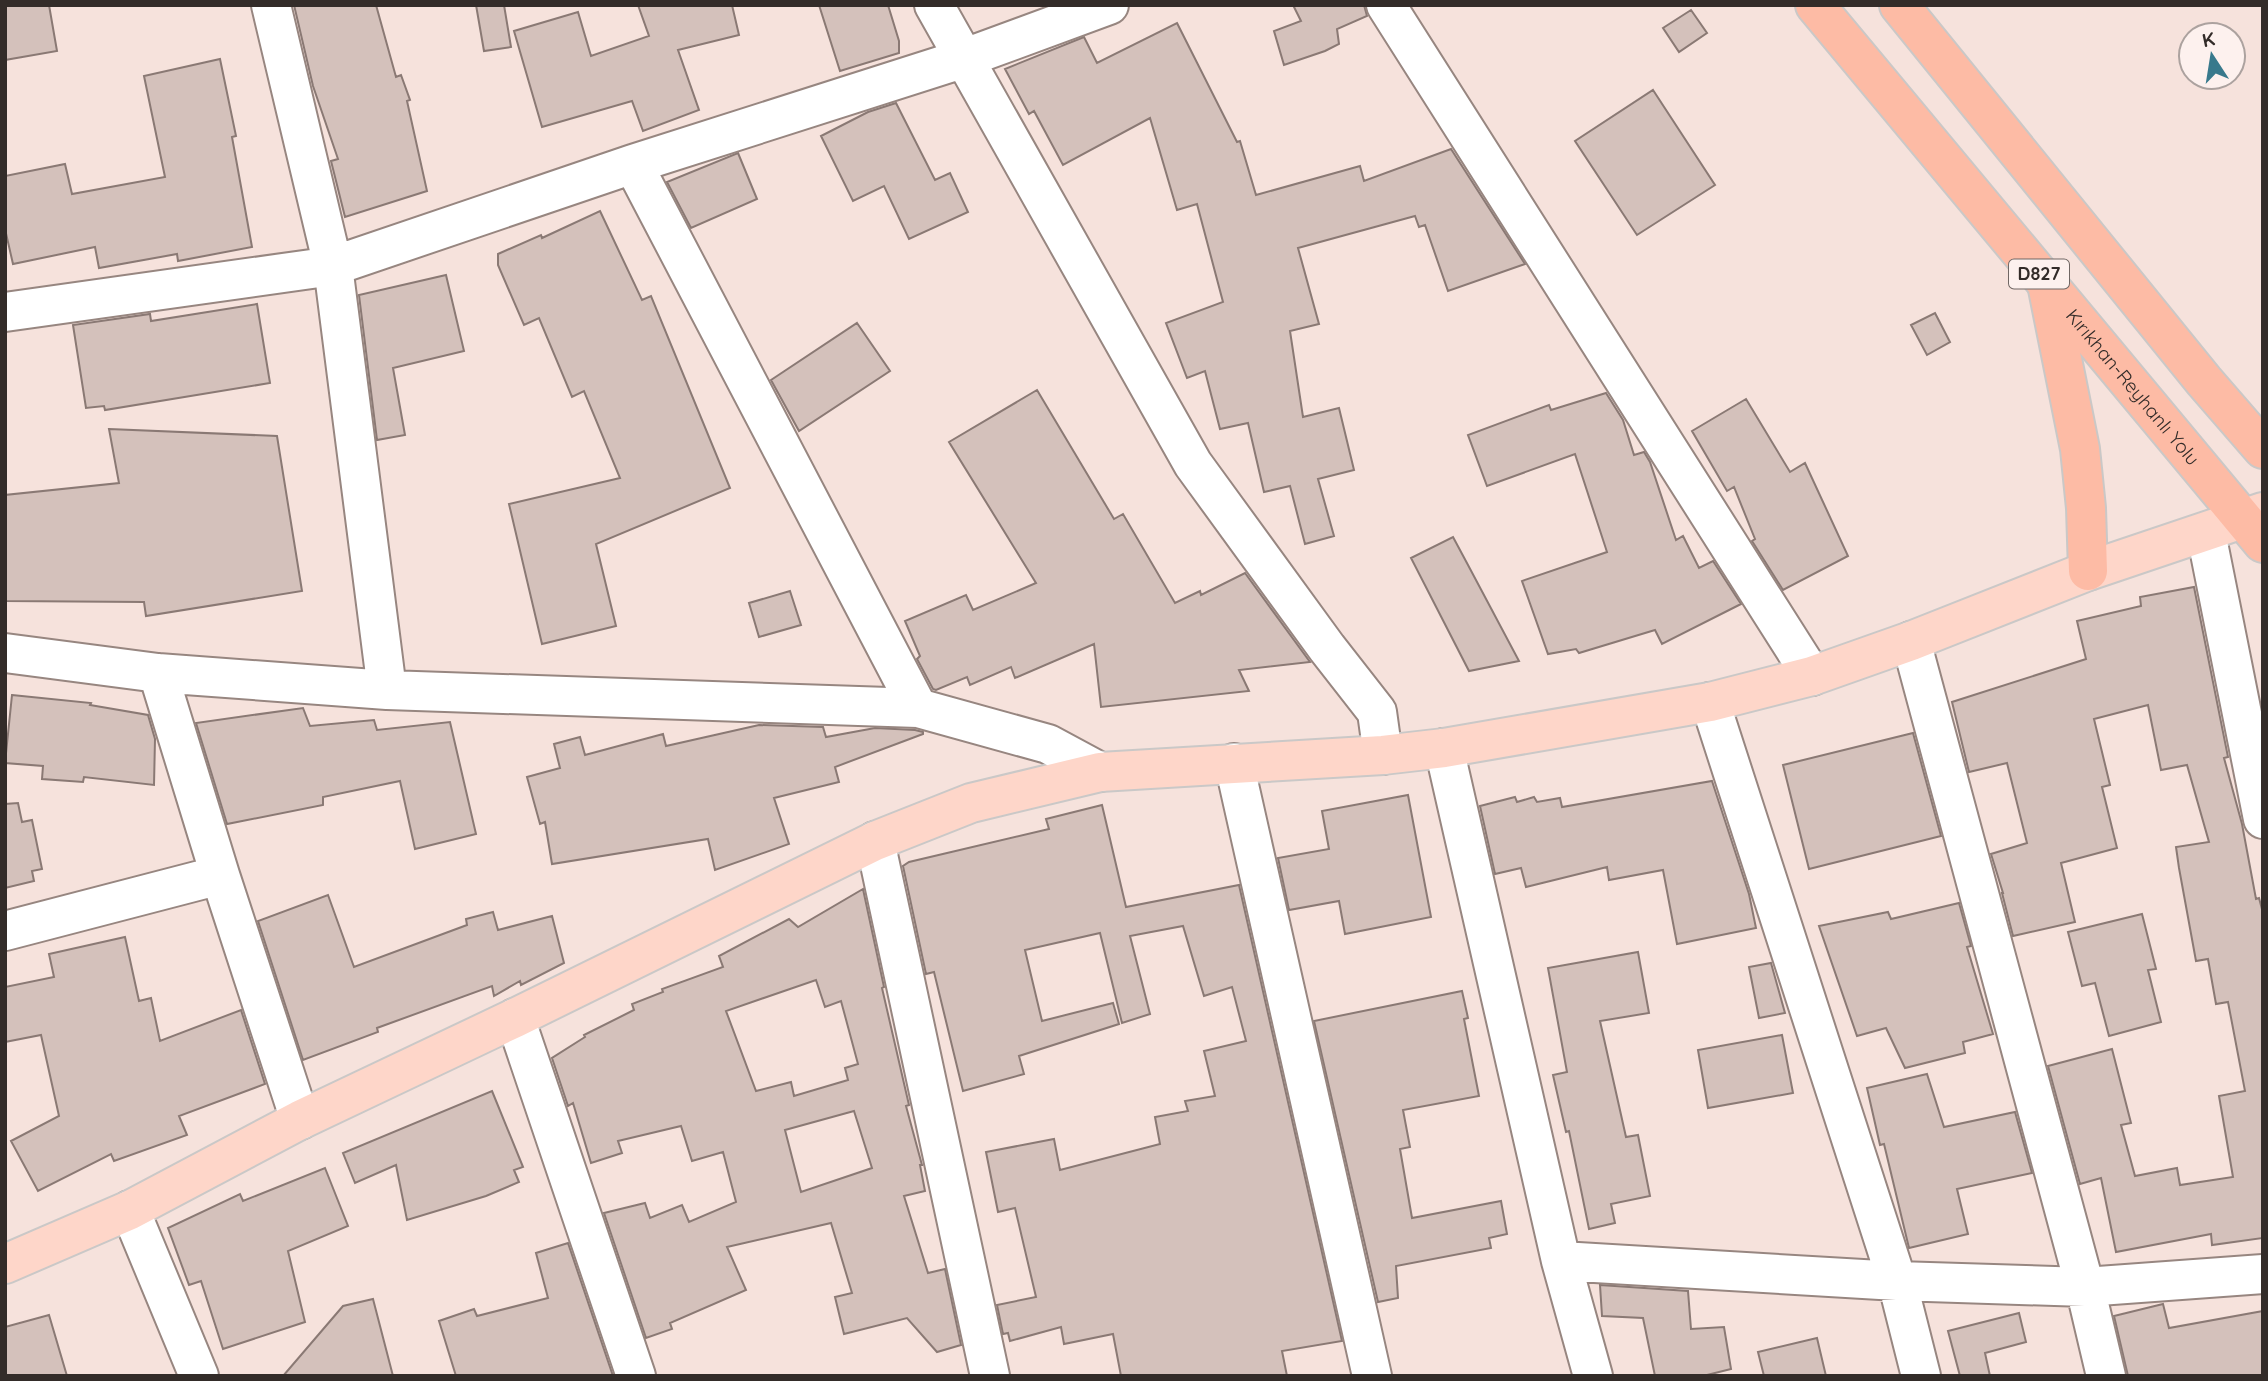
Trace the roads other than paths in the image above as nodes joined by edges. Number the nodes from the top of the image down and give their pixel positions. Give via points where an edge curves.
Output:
1 (271, 5) edge
2 (934, 5) edge
3 (1109, 5) edge
4 (1386, 5) edge
5 (1815, 5) edge
6 (1899, 5) edge
7 (962, 59) junction
8 (633, 164) junction
9 (333, 266) junction
10 (2047, 284) junction
11 (5, 312) edge
12 (2263, 449) edge
13 (2256, 525) edge
14 (2206, 533) junction
15 (2088, 571) junction
16 (1911, 641) junction
17 (5, 653) edge
18 (159, 673) junction
19 (1812, 677) junction
20 (387, 690) junction
21 (1710, 702) junction
22 (918, 708) junction
23 (1444, 748) junction
24 (1383, 755) junction
25 (1234, 763) junction
26 (1100, 772) junction
27 (2263, 819) edge
28 (874, 841) junction
29 (220, 875) junction
30 (5, 931) edge
31 (515, 1018) junction
32 (300, 1120) junction
33 (130, 1210) junction
34 (1561, 1261) junction
35 (5, 1264) edge
36 (2263, 1274) edge
37 (1897, 1281) junction
38 (2085, 1287) junction
39 (199, 1376) edge
40 (636, 1376) edge
41 (990, 1376) edge
42 (1372, 1376) edge
43 (1593, 1376) edge
44 (1921, 1376) edge
45 (2106, 1376) edge

1 - 9 street
2 - 7 street
3 - 7 street
4 - 19 street
5 - 10 highway, Kırıkhan-Reyhanlı Yolu / D827
6 - 12 highway, D827
7 - 8 street
7 - 24 street via 1193,464 1377,712
8 - 9 street
8 - 22 street
9 - 11 street
9 - 20 street
10 - 13 highway, Kırıkhan-Reyhanlı Yolu / D827
10 - 15 highway via 2080,449
13 - 14 main road
14 - 15 main road
14 - 27 street
15 - 16 main road
16 - 19 main road
16 - 38 street
17 - 18 street
18 - 20 street
18 - 29 street
19 - 21 main road
20 - 22 street
21 - 23 main road
21 - 37 street
22 - 26 street via 1048,744
23 - 24 main road
23 - 34 street
24 - 25 main road
25 - 26 main road
25 - 42 street
26 - 28 main road via 971,803
28 - 31 main road
28 - 41 street
29 - 30 street
29 - 32 street
31 - 32 main road
31 - 40 street
32 - 33 main road
33 - 35 main road
33 - 39 street
34 - 37 street
34 - 43 street
36 - 38 street
37 - 38 street
37 - 44 street
38 - 45 street

